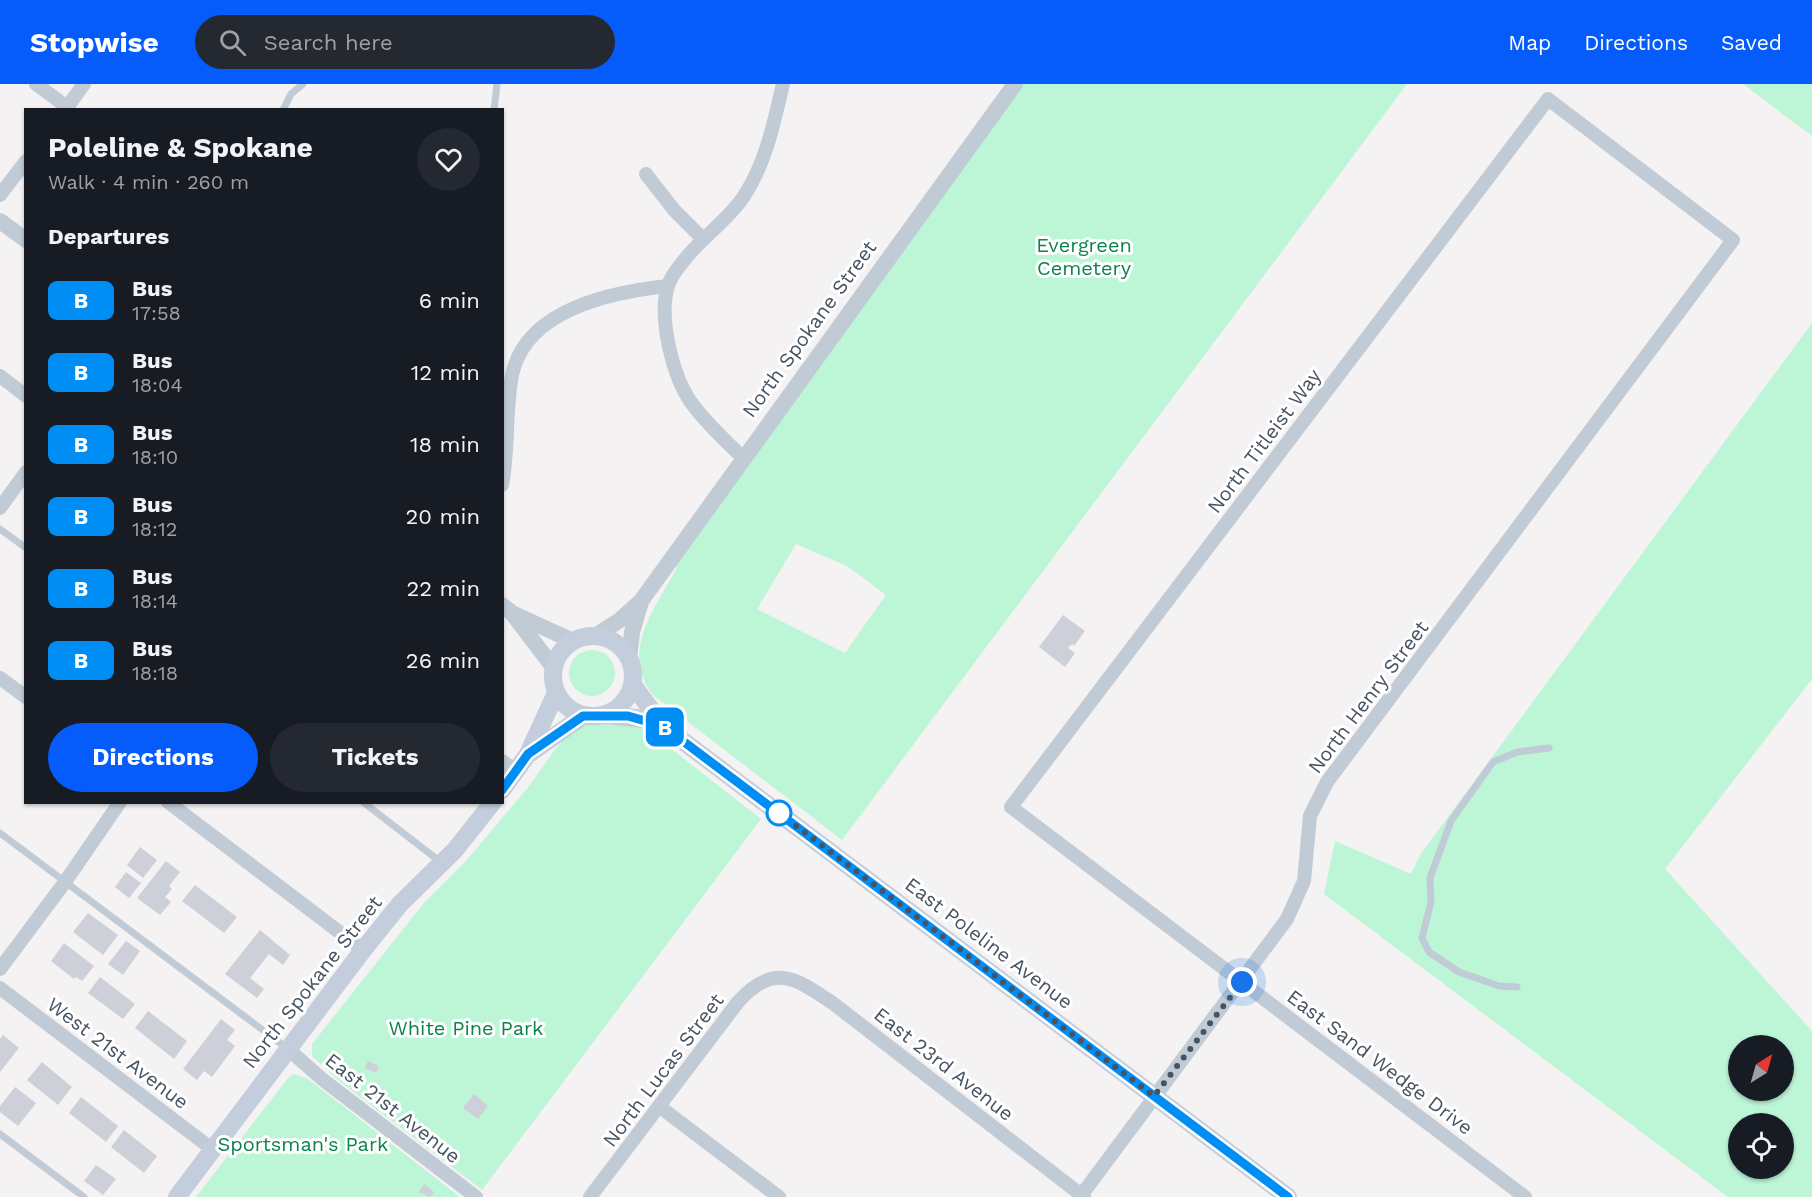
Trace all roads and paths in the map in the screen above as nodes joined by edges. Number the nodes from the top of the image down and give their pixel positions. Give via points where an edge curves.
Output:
1 (36, 84) edge
2 (84, 84) edge
3 (303, 84) edge
4 (497, 84) edge
5 (783, 84) edge
6 (1015, 84) edge
7 (1548, 99) joint
8 (66, 108) edge
9 (284, 108) edge
10 (494, 108) edge
11 (24, 164) edge
12 (645, 174) dead end
13 (0, 195) edge
14 (0, 221) edge
15 (24, 239) edge
16 (703, 239) junction
17 (668, 286) junction
18 (0, 376) edge
19 (24, 394) edge
20 (743, 458) junction
21 (504, 463) edge
22 (24, 475) edge
23 (0, 508) edge
24 (0, 529) edge
25 (24, 547) edge
26 (641, 601) junction
27 (507, 609) edge
28 (595, 636) junction
29 (573, 641) junction
30 (629, 659) junction
31 (553, 667) junction
32 (0, 678) edge
33 (633, 685) junction
34 (556, 693) junction
35 (24, 696) edge
36 (606, 715) junction
37 (583, 716) junction
38 (663, 726) junction
39 (1549, 748) dead end
40 (528, 754) junction
41 (509, 766) edge
42 (504, 783) edge
43 (119, 804) edge
44 (171, 804) edge
45 (366, 804) edge
46 (491, 804) edge
47 (1011, 807) joint
48 (0, 833) edge
49 (442, 863) junction
50 (65, 882) junction
51 (363, 950) junction
52 (0, 969) edge
53 (776, 977) joint
54 (1242, 982) junction
55 (1517, 987) dead end
56 (0, 988) edge
57 (288, 1049) junction
58 (1154, 1096) junction
59 (660, 1107) junction
60 (0, 1134) edge
61 (212, 1149) junction
62 (1082, 1196) edge
63 (84, 1197) edge
64 (177, 1197) edge
65 (476, 1197) edge
66 (590, 1197) edge
67 (779, 1197) edge
68 (1288, 1197) edge
69 (1525, 1197) edge

1 - 8 street
2 - 8 street
3 - 9 lane via 291,94
4 - 10 lane
5 - 16 street via 772,134 753,182 737,206
6 - 20 street, North Spokane Street
7 - 47 street, North Titleist Way
7 - 54 street, North Henry Street via 1733,240 1327,782 1310,816 1304,881 1295,903
11 - 13 street
12 - 16 street
14 - 15 street
16 - 17 street via 682,262
17 - 20 street via 668,340 681,382 697,410
17 - 21 street via 608,297 565,311 531,338 512,375
18 - 19 street
20 - 26 street, North Spokane Street
22 - 23 street
24 - 25 lane
26 - 28 street, North Spokane Street
26 - 30 street, North Spokane Street
27 - 29 street
27 - 31 street
28 - 29 main road
28 - 30 main road via 615,642
29 - 31 main road
30 - 33 main road
31 - 34 main road
32 - 35 street
33 - 36 main road via 618,708
33 - 38 main road, East Poleline Avenue
34 - 37 main road via 567,708
34 - 40 main road
36 - 37 main road
36 - 38 main road, East Poleline Avenue via 645,719
37 - 40 main road
38 - 58 main road, East Poleline Avenue
39 - 55 lane via 1516,752 1493,762 1451,821 1430,878 1431,902 1422,938 1429,952 1459,972 1499,986
40 - 41 main road
41 - 42 main road
43 - 50 street
44 - 51 street
45 - 49 lane
46 - 49 main road, North Spokane Street
47 - 54 street, East Sand Wedge Drive
48 - 50 lane
49 - 51 main road, North Spokane Street via 400,904
50 - 52 street
50 - 57 lane
51 - 57 main road, North Spokane Street
53 - 59 street, North Lucas Street via 747,992
53 - 62 street, East 23rd Avenue via 805,984 834,1004
54 - 58 street, North Henry Street
54 - 69 street, East Sand Wedge Drive
56 - 61 street, West 21st Avenue
57 - 61 main road, North Spokane Street
57 - 65 street, East 21st Avenue
58 - 62 street, North Henry Street
58 - 68 main road, East Poleline Avenue
59 - 66 street, North Lucas Street
59 - 67 street
60 - 63 lane
61 - 64 main road, North Spokane Street

